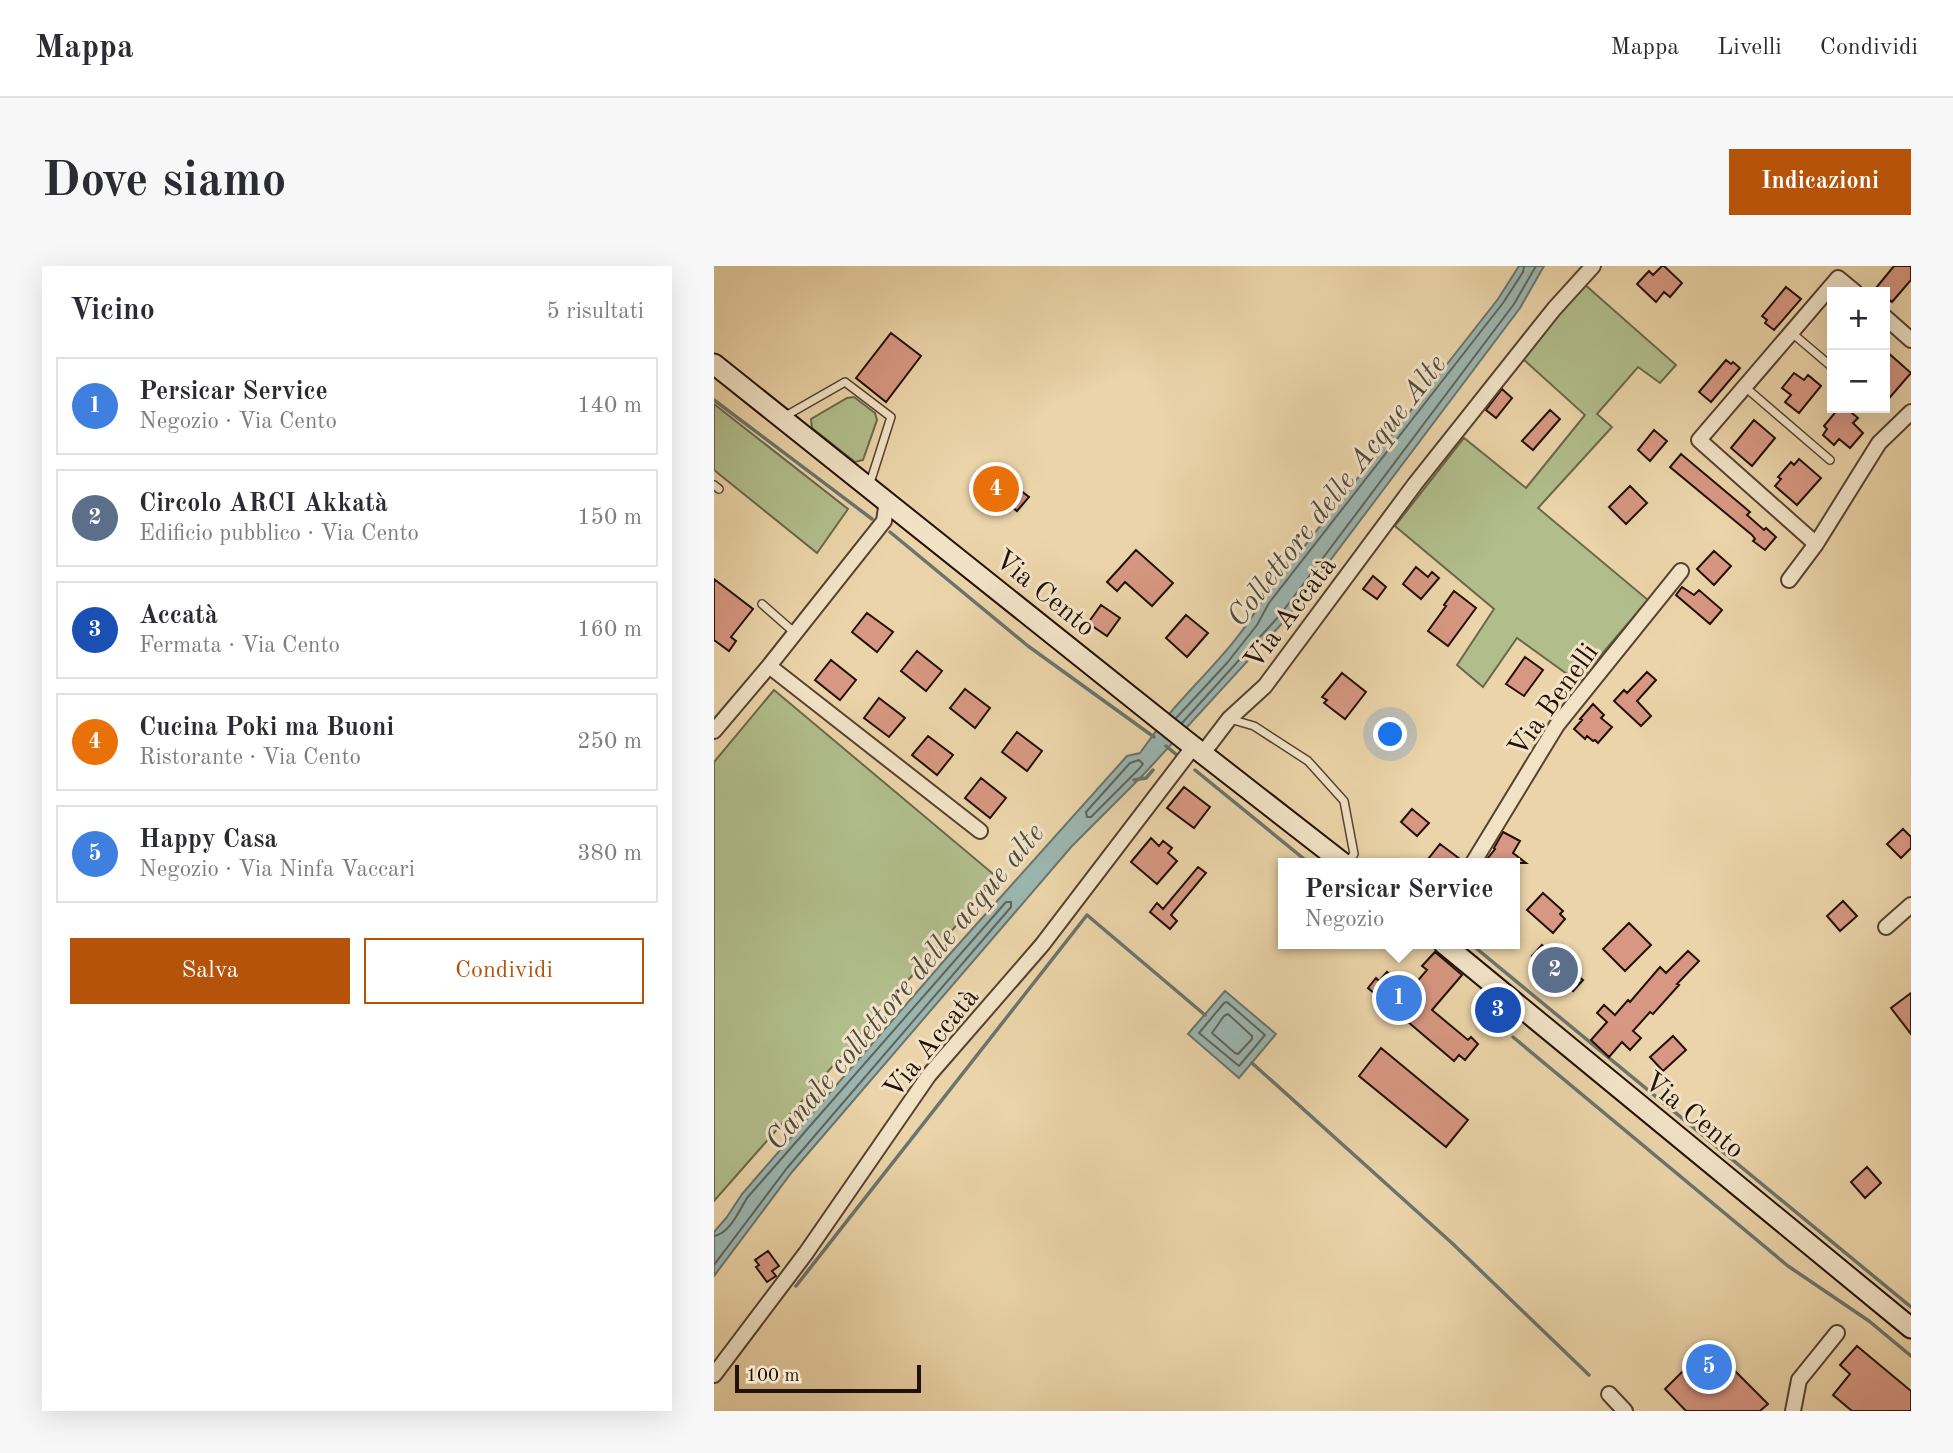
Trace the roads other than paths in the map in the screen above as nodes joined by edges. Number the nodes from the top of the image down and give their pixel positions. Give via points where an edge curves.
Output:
1 (1593, 266) edge
2 (1830, 287) edge
3 (1849, 287) edge
4 (1827, 291) edge
5 (1890, 321) edge
6 (1792, 333) junction
7 (1911, 340) edge
8 (1827, 363) edge
9 (714, 364) edge
10 (1745, 386) junction
11 (1911, 412) edge
12 (782, 418) junction
13 (1830, 460) dead end
14 (869, 486) junction
15 (887, 501) junction
16 (1816, 544) junction
17 (1681, 571) dead end
18 (1789, 580) dead end
19 (762, 604) dead end
20 (795, 633) junction
21 (769, 666) junction
22 (1229, 719) junction
23 (716, 725) edge
24 (1194, 747) junction
25 (980, 831) dead end
26 (1338, 858) edge
27 (1350, 858) edge
28 (1477, 858) edge
29 (1911, 905) edge
30 (1886, 927) dead end
31 (1450, 949) edge
32 (1911, 1328) edge
33 (1838, 1333) dead end
34 (714, 1375) edge
35 (1609, 1394) dead end
36 (1625, 1411) edge
37 (1793, 1411) edge

1 - 22 street, Via Accatà via 1423,473 1265,686
2 - 3 street via 1838,278
4 - 6 street
5 - 7 street
6 - 8 lane
6 - 10 street
9 - 12 main road, Via Cento
10 - 13 lane
10 - 16 street via 1699,440
11 - 16 street via 1878,443
12 - 14 main road, Via Cento
12 - 14 lane via 845,382 891,417
14 - 15 main road, Via Cento
15 - 20 street via 884,521
15 - 24 main road, Via Cento
16 - 18 street
17 - 28 street, Via Benelli via 1557,725
19 - 20 lane
20 - 21 street
21 - 23 street
21 - 25 street
22 - 24 street, Via Accatà
22 - 27 lane via 1254,726 1307,761 1344,802 1354,854
24 - 26 main road, Via Cento
24 - 34 street, Via Accatà via 1042,944 929,1075 806,1254
29 - 30 street
31 - 32 main road, Via Cento
33 - 37 street via 1799,1380
35 - 36 street

